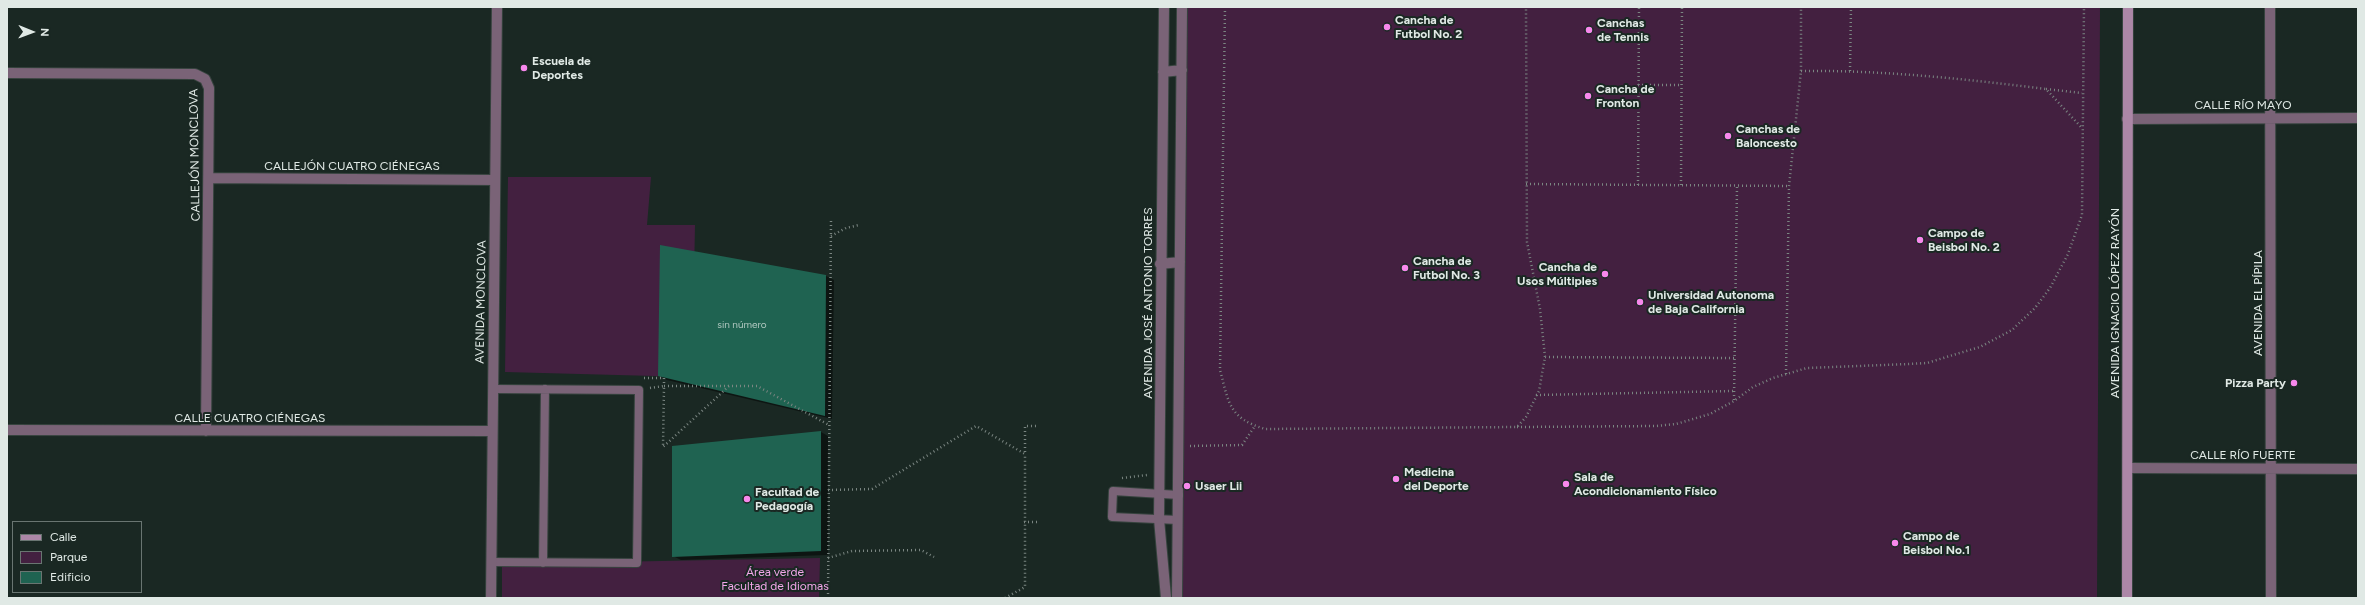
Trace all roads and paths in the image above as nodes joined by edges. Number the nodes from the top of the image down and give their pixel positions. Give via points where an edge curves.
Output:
1 (497, 7) edge
2 (1164, 7) edge
3 (1182, 7) edge
4 (1225, 7) edge
5 (1526, 7) edge
6 (1639, 7) edge
7 (1682, 7) edge
8 (1802, 7) edge
9 (1850, 7) edge
10 (2084, 7) edge
11 (2128, 7) edge
12 (2270, 7) edge
13 (1182, 70) junction
14 (1801, 71) junction
15 (1850, 71) junction
16 (1163, 72) junction
17 (7, 73) edge
18 (1638, 85) junction
19 (1682, 85) junction
20 (2046, 89) junction
21 (2082, 93) junction
22 (2270, 118) junction
23 (2358, 118) edge
24 (2127, 119) junction
25 (2082, 127) junction
26 (209, 178) junction
27 (495, 180) junction
28 (1526, 184) junction
29 (1638, 185) junction
30 (1682, 185) junction
31 (1737, 186) junction
32 (1790, 186) junction
33 (831, 221) dead end
34 (859, 225) dead end
35 (831, 236) junction
36 (1180, 262) junction
37 (1160, 264) junction
38 (1545, 357) junction
39 (1734, 358) junction
40 (1786, 374) junction
41 (640, 378) dead end
42 (730, 385) junction
43 (664, 386) junction
44 (493, 389) junction
45 (545, 389) junction
46 (1734, 391) junction
47 (1536, 396) junction
48 (1734, 401) junction
49 (829, 425) junction
50 (1038, 426) dead end
51 (1255, 426) junction
52 (1517, 427) junction
53 (7, 430) edge
54 (206, 431) junction
55 (492, 432) junction
56 (1197, 446) dead end
57 (1025, 454) junction
58 (2128, 468) junction
59 (2271, 468) junction
60 (2358, 469) edge
61 (828, 490) junction
62 (1159, 494) junction
63 (1179, 495) junction
64 (1159, 519) junction
65 (1178, 520) junction
66 (1024, 522) junction
67 (1039, 522) dead end
68 (934, 557) dead end
69 (828, 558) junction
70 (491, 562) junction
71 (543, 563) junction
72 (491, 598) edge
73 (828, 598) edge
74 (1006, 598) edge
75 (1166, 598) edge
76 (1177, 598) edge
77 (2127, 598) edge
78 (2271, 598) edge

1 - 27 street, AVENIDA MONCLOVA
2 - 16 street, AVENIDA JOSÉ ANTONIO TORRES
3 - 13 street
4 - 51 path via 1220,370 1229,406 1247,423
5 - 28 path
6 - 18 path
7 - 19 path
8 - 14 path
9 - 15 path
10 - 21 path
11 - 24 street, AVENIDA IGNACIO LÓPEZ RAYÓN
12 - 22 street, AVENIDA EL PÍPILA
13 - 16 street
13 - 36 street
14 - 15 path
14 - 32 path
15 - 20 path via 1928,76
16 - 37 street, AVENIDA JOSÉ ANTONIO TORRES
17 - 26 street, CALLEJÓN MONCLOVA via 195,74 205,79 210,88
18 - 19 path
18 - 29 path
19 - 30 path
20 - 21 path
20 - 25 path
21 - 25 path
22 - 23 street, CALLE RÍO MAYO
22 - 24 street, CALLE RÍO MAYO
22 - 59 street, AVENIDA EL PÍPILA
24 - 58 street, AVENIDA IGNACIO LÓPEZ RAYÓN
25 - 40 path via 2082,215 2068,254 2050,288 2035,308 2012,330 1980,347 1927,362 1807,368
26 - 27 street, CALLEJÓN CUATRO CIÉNEGAS
26 - 54 street, CALLEJÓN MONCLOVA
27 - 44 street, AVENIDA MONCLOVA
28 - 29 path
28 - 38 path via 1527,242 1540,309
29 - 30 path
30 - 31 path
31 - 32 path
31 - 39 path
32 - 40 path
33 - 35 path
34 - 35 path
35 - 49 path
36 - 37 street
36 - 63 street
37 - 62 street, AVENIDA JOSÉ ANTONIO TORRES
38 - 39 path
38 - 47 path
39 - 46 path
40 - 48 path via 1753,387
41 - 43 path via 664,378
42 - 43 path
42 - 43 path via 663,447
42 - 49 path via 757,386
44 - 45 lane
44 - 55 street, AVENIDA MONCLOVA
45 - 71 lane
45 - 71 lane via 639,390 637,563
46 - 47 path
46 - 48 path
47 - 52 path via 1526,417
48 - 52 path via 1710,414 1670,425
49 - 61 path
50 - 57 path via 1025,426
51 - 52 path via 1265,429
51 - 56 path via 1242,445
53 - 54 street, CALLE CUATRO CIÉNEGAS
54 - 55 street, CALLE CUATRO CIÉNEGAS
55 - 70 street, AVENIDA MONCLOVA
57 - 61 path via 976,426 872,489
57 - 66 path
58 - 59 street, CALLE RÍO FUERTE
58 - 77 street, AVENIDA IGNACIO LÓPEZ RAYÓN
59 - 60 street, CALLE RÍO FUERTE
59 - 78 street, AVENIDA EL PÍPILA
61 - 69 path
62 - 63 lane
62 - 64 street, AVENIDA JOSÉ ANTONIO TORRES
62 - 64 lane via 1113,491 1112,517
63 - 65 street
64 - 65 lane
64 - 75 street, AVENIDA JOSÉ ANTONIO TORRES
65 - 76 street
66 - 67 path
66 - 74 path via 1025,587
68 - 69 path via 921,550 852,551
69 - 73 path
70 - 71 lane
70 - 72 street, AVENIDA MONCLOVA

